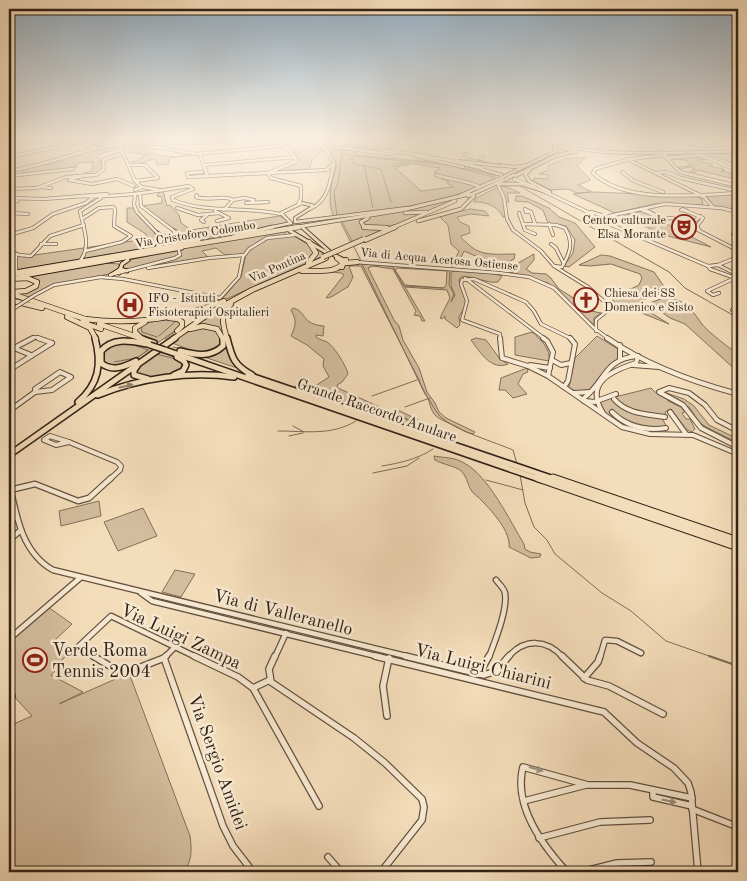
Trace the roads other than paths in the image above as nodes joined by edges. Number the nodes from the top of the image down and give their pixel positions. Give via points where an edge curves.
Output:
1 (54, 181) edge
2 (75, 181) edge
3 (106, 181) edge
4 (122, 181) edge
5 (133, 181) edge
6 (147, 181) edge
7 (284, 181) edge
8 (331, 181) edge
9 (461, 181) edge
10 (495, 181) edge
11 (497, 181) tunnel mouth
12 (497, 181) tunnel mouth
13 (499, 181) tunnel mouth
14 (499, 181) tunnel mouth
15 (520, 181) tunnel mouth
16 (521, 181) tunnel mouth
17 (531, 181) edge
18 (600, 181) edge
19 (634, 181) edge
20 (670, 181) edge
21 (697, 181) edge
22 (710, 181) edge
23 (717, 181) edge
24 (707, 183) junction
25 (494, 184) junction
26 (738, 185) edge
27 (135, 186) junction
28 (39, 187) junction
29 (480, 187) junction
30 (9, 188) edge
31 (53, 188) dead end
32 (142, 188) junction
33 (174, 188) junction
34 (154, 189) junction
35 (544, 191) junction
36 (151, 192) junction
37 (550, 192) junction
38 (738, 192) edge
39 (142, 194) junction
40 (469, 194) junction
41 (665, 194) junction
42 (698, 194) junction
43 (198, 195) dead end
44 (87, 196) junction
45 (107, 196) junction
46 (474, 196) junction
47 (10, 198) edge
48 (96, 198) junction
49 (301, 199) junction
50 (233, 200) junction
51 (252, 202) junction
52 (268, 202) dead end
53 (9, 203) edge
54 (246, 203) dead end
55 (321, 203) junction
56 (298, 204) junction
57 (310, 204) junction
58 (709, 204) junction
59 (705, 206) junction
60 (715, 207) junction
61 (177, 208) dead end
62 (213, 209) junction
63 (224, 209) junction
64 (310, 209) junction
65 (286, 210) junction
66 (643, 210) junction
67 (686, 211) dead end
68 (387, 212) junction
69 (426, 212) dead end
70 (434, 212) dead end
71 (531, 212) dead end
72 (9, 213) edge
73 (219, 213) junction
74 (519, 213) dead end
75 (738, 213) edge
76 (28, 214) dead end
77 (280, 214) junction
78 (207, 215) junction
79 (600, 215) junction
80 (376, 216) junction
81 (609, 216) junction
82 (700, 216) junction
83 (594, 217) junction
84 (228, 218) dead end
85 (287, 218) junction
86 (82, 220) junction
87 (296, 220) junction
88 (614, 220) junction
89 (695, 221) junction
90 (204, 222) dead end
91 (700, 222) junction
92 (291, 223) junction
93 (401, 223) junction
94 (607, 223) junction
95 (84, 224) junction
96 (523, 224) junction
97 (535, 224) junction
98 (549, 224) junction
99 (692, 226) junction
100 (168, 227) junction
101 (289, 229) junction
102 (154, 230) junction
103 (700, 230) junction
104 (174, 231) junction
105 (738, 232) edge
106 (158, 233) junction
107 (536, 234) dead end
108 (733, 234) dead end
109 (9, 235) edge
110 (282, 235) junction
111 (295, 235) junction
112 (554, 235) dead end
113 (376, 236) junction
114 (174, 237) junction
115 (169, 238) junction
116 (214, 239) junction
117 (221, 240) junction
118 (365, 240) junction
119 (202, 241) junction
120 (310, 242) junction
121 (41, 244) junction
122 (56, 244) dead end
123 (85, 245) junction
124 (194, 245) junction
125 (94, 247) junction
126 (321, 247) junction
127 (555, 247) dead end
128 (737, 249) edge
129 (9, 250) edge
130 (148, 250) junction
131 (179, 250) dead end
132 (85, 251) junction
133 (16, 254) junction
134 (85, 255) junction
135 (244, 255) junction
136 (329, 256) junction
137 (738, 257) edge
138 (134, 258) junction
139 (92, 259) junction
140 (80, 261) junction
141 (346, 261) junction
142 (104, 262) junction
143 (357, 262) joint
144 (66, 265) junction
145 (304, 265) junction
146 (709, 265) junction
147 (562, 266) junction
148 (722, 266) junction
149 (342, 267) junction
150 (36, 268) junction
151 (120, 269) junction
152 (136, 269) junction
153 (326, 270) junction
154 (16, 271) junction
155 (127, 271) junction
156 (718, 271) junction
157 (111, 275) joint
158 (738, 275) edge
159 (9, 276) edge
160 (285, 276) junction
161 (100, 277) junction
162 (123, 278) junction
163 (465, 278) junction
164 (736, 279) edge
165 (719, 292) dead end
166 (247, 293) junction
167 (9, 295) edge
168 (235, 297) junction
169 (732, 310) dead end
170 (9, 313) edge
171 (738, 313) edge
172 (67, 317) junction
173 (85, 319) junction
174 (596, 330) junction
175 (175, 336) junction
176 (53, 343) joint
177 (150, 343) junction
178 (620, 345) junction
179 (9, 346) edge
180 (14, 348) junction
181 (166, 350) junction
182 (180, 351) junction
183 (32, 356) junction
184 (638, 356) junction
185 (141, 360) junction
186 (552, 360) junction
187 (620, 360) junction
188 (518, 363) junction
189 (571, 363) junction
190 (625, 366) junction
191 (664, 367) junction
192 (550, 368) junction
193 (9, 370) edge
194 (548, 376) junction
195 (269, 384) junction
196 (564, 387) junction
197 (36, 392) junction
198 (572, 392) junction
199 (592, 392) junction
200 (616, 394) dead end
201 (738, 394) edge
202 (614, 399) dead end
203 (596, 400) junction
204 (584, 401) junction
205 (79, 404) junction
206 (612, 412) dead end
207 (670, 412) dead end
208 (9, 415) edge
209 (665, 417) dead end
210 (607, 418) junction
211 (666, 428) dead end
212 (701, 428) junction
213 (661, 429) junction
214 (738, 431) edge
215 (686, 434) junction
216 (664, 435) junction
217 (693, 435) junction
218 (69, 442) junction
219 (738, 447) edge
220 (9, 454) edge
221 (738, 454) edge
222 (531, 473) junction
223 (9, 481) edge
224 (10, 493) edge
225 (16, 517) junction
226 (9, 522) edge
227 (21, 530) junction
228 (9, 540) edge
229 (738, 541) edge
230 (738, 547) edge
231 (80, 578) junction
232 (496, 580) dead end
233 (141, 592) junction
234 (153, 595) junction
235 (160, 596) junction
236 (150, 600) junction
237 (159, 602) junction
238 (286, 633) junction
239 (9, 639) edge
240 (175, 647) junction
241 (641, 652) dead end
242 (164, 658) junction
243 (389, 658) junction
244 (120, 672) dead end
245 (128, 672) dead end
246 (479, 674) junction
247 (584, 678) junction
248 (270, 680) junction
249 (253, 688) junction
250 (663, 714) dead end
251 (387, 716) dead end
252 (588, 785) junction
253 (653, 790) junction
254 (692, 798) junction
255 (524, 802) junction
256 (319, 806) dead end
257 (692, 807) junction
258 (650, 820) dead end
259 (738, 827) edge
260 (539, 838) junction
261 (328, 857) dead end
262 (651, 862) dead end
263 (383, 871) edge
264 (254, 872) edge
265 (341, 872) edge
266 (567, 872) edge
267 (581, 872) edge
268 (698, 872) edge

1 - 28 street
2 - 3 street via 91,184
4 - 27 street
5 - 27 street
6 - 27 street
7 - 49 street via 300,185
8 - 55 street
9 - 29 street
10 - 25 main road
11 - 40 highway, Via Cristoforo Colombo
12 - 113 highway, Via Pontina
13 - 25 highway, Via Cristoforo Colombo
14 - 25 main road, Via Cristoforo Colombo
15 - 35 street
16 - 37 street
17 - 37 highway
18 - 41 street via 618,190
19 - 41 street
20 - 42 street
21 - 24 street
22 - 24 street
23 - 26 street
24 - 38 street
25 - 29 main road, Via Cristoforo Colombo
25 - 35 highway via 520,184
25 - 46 highway, Via Cristoforo Colombo
25 - 147 street via 506,201 506,218 510,227 554,266
27 - 32 street
27 - 32 street
27 - 39 street
27 - 45 street
27 - 102 street via 135,209
28 - 30 street
28 - 31 street
29 - 68 main road, Via Cristoforo Colombo via 442,200
32 - 34 street
33 - 34 street
33 - 36 street
33 - 62 street via 193,188 172,197 174,200
34 - 36 street
35 - 83 street
36 - 39 street
37 - 79 street
38 - 42 street
39 - 100 street via 142,207
40 - 68 highway
40 - 93 highway, Via Pontina
41 - 42 street
42 - 58 street
43 - 50 street via 196,197 211,201 222,197
44 - 45 street
44 - 47 street
44 - 48 street
45 - 48 street
46 - 70 highway, Via Cristoforo Colombo via 459,208
46 - 113 highway via 461,209
47 - 53 street via 18,202
48 - 86 street via 81,209
48 - 109 street via 54,214 33,228
49 - 56 street
49 - 57 street
50 - 51 street via 248,198 254,200
50 - 63 street
51 - 52 street
51 - 54 street
55 - 57 street
55 - 64 street
56 - 57 main road
56 - 65 main road
57 - 64 main road via 314,206
58 - 59 street
58 - 60 street
59 - 60 street
59 - 81 street via 662,204
60 - 75 street
61 - 78 street
62 - 63 street
62 - 73 street
63 - 65 street
63 - 77 street
64 - 87 main road
65 - 77 main road
66 - 75 street via 671,205
66 - 88 street
66 - 99 street via 662,219 670,218
67 - 82 street
68 - 87 main road, Via Cristoforo Colombo
68 - 117 highway, Via Cristoforo Colombo
69 - 80 highway, Via Cristoforo Colombo
71 - 97 street
72 - 76 street
73 - 78 street
73 - 84 street
74 - 96 street
77 - 85 main road
78 - 90 street via 201,220
79 - 81 street
79 - 83 street
80 - 93 highway via 363,220 361,225 376,230
80 - 124 highway, Via Cristoforo Colombo
81 - 88 street
82 - 89 street
82 - 91 street via 703,219
83 - 94 street
85 - 87 street
85 - 92 main road
86 - 95 street
86 - 125 street via 98,209 113,207 114,226 131,236 124,242
87 - 126 main road, Via di Acqua Acetosa Ostiense
88 - 94 street
88 - 146 street
89 - 91 street
89 - 99 street
91 - 103 street via 697,226
92 - 101 main road
92 - 116 main road, Via Cristoforo Colombo
93 - 118 highway, Via Pontina
94 - 146 street
95 - 121 street via 50,236
95 - 123 street
96 - 97 street
96 - 107 street via 525,230
97 - 98 street
98 - 112 street
98 - 147 street via 564,226 570,236 572,249
99 - 103 street
100 - 102 street via 158,226
100 - 104 street
101 - 110 street
101 - 111 main road, Via di Acqua Acetosa Ostiense
102 - 106 street
103 - 128 street
104 - 114 street
104 - 119 main road via 186,238
105 - 108 street
106 - 115 street
106 - 130 main road via 163,242
110 - 111 street
110 - 135 street via 265,239 250,247
111 - 120 main road, Via di Acqua Acetosa Ostiense
113 - 118 highway, Via Pontina
114 - 115 street
114 - 115 street via 175,244
116 - 117 highway
116 - 119 main road, Via Cristoforo Colombo
117 - 144 highway, Via Cristoforo Colombo
118 - 136 highway, Via Pontina, bridge
119 - 130 main road, Via Cristoforo Colombo
120 - 126 main road, Via di Acqua Acetosa Ostiense
120 - 145 highway via 316,253
121 - 122 street
121 - 133 street via 33,255
123 - 125 street
123 - 132 street
124 - 138 main road, Via Cristoforo Colombo
124 - 159 highway, Via Cristoforo Colombo
125 - 132 street
126 - 136 main road, Via di Acqua Acetosa Ostiense
127 - 147 street
129 - 133 street
130 - 139 main road, Via Cristoforo Colombo
131 - 152 street via 180,255 176,258
132 - 134 street
133 - 154 street
134 - 139 street
134 - 140 street
135 - 152 street
135 - 162 street via 238,279 219,298
136 - 141 main road, Via di Acqua Acetosa Ostiense
136 - 145 highway, Via Pontina
136 - 149 highway via 343,263
136 - 153 highway via 319,266
136 - 160 highway, Via Pontina
137 - 148 street
138 - 142 main road, Via Cristoforo Colombo
138 - 151 main road via 125,261
139 - 140 main road, Via Cristoforo Colombo
140 - 150 main road, Via Cristoforo Colombo
141 - 143 highway
141 - 149 highway
142 - 151 main road via 117,262
142 - 159 main road, Via Cristoforo Colombo
143 - 174 street, Via di Acqua Acetosa Ostiense via 529,277 552,287
144 - 150 highway
144 - 159 highway, Via Cristoforo Colombo
145 - 168 highway, Via Pontina
146 - 148 street
146 - 156 street via 710,270
147 - 174 street via 608,306 596,320
148 - 156 street
148 - 158 street
149 - 153 highway
150 - 154 main road, Via Cristoforo Colombo
151 - 155 main road
151 - 157 main road
151 - 162 street via 120,277
152 - 155 street
153 - 160 highway via 306,270
154 - 159 main road, Via Cristoforo Colombo
155 - 162 street
156 - 164 street
157 - 161 street
159 - 167 highway via 37,282 29,290
160 - 166 highway, Via Pontina
161 - 162 street
161 - 170 street, bridge via 54,285
163 - 186 street via 547,340 553,352
163 - 188 street via 461,281 467,301 462,320 500,334 501,357
163 - 189 street via 526,302 542,324 572,339 575,344
164 - 165 street via 707,291 714,295
166 - 175 highway, Via Pontina
166 - 195 highway via 226,308 222,316 223,325 236,365
167 - 172 highway, Grande Raccordo Anulare
167 - 173 highway, Grande Raccordo Anulare
168 - 173 highway via 205,309 177,315 118,322
168 - 175 highway, Via Pontina
169 - 171 street
172 - 177 highway, Grande Raccordo Anulare
172 - 205 highway via 90,328 96,343 96,379
173 - 177 highway, Grande Raccordo Anulare
174 - 178 street, Via di Acqua Acetosa Ostiense
175 - 177 highway via 182,327 180,321 169,318 149,320 134,330
175 - 182 highway via 207,326 220,331 224,341 221,349 210,354
175 - 185 highway, Via Pontina
176 - 180 street via 35,337
176 - 183 street
177 - 181 highway, Grande Raccordo Anulare, bridge
177 - 185 highway via 115,342 100,352 101,363 109,368 120,368
178 - 184 street, Via di Acqua Acetosa Ostiense
178 - 187 street
179 - 180 street
180 - 183 street
181 - 182 highway, Grande Raccordo Anulare
181 - 185 highway via 185,363 178,374 138,378 134,370
181 - 195 highway, Grande Raccordo Anulare
182 - 195 highway, Grande Raccordo Anulare
183 - 193 street
184 - 187 street
184 - 190 street via 636,363
184 - 191 street, Via di Acqua Acetosa Ostiense
185 - 205 highway, Via Pontina
186 - 189 street via 561,365
186 - 192 street
187 - 199 street via 602,375
188 - 192 street
188 - 194 street
189 - 196 street
190 - 191 street
190 - 203 street via 602,378
191 - 201 street, Via di Acqua Acetosa Ostiense
192 - 194 street
194 - 196 street
205 -> 195 highway via 123,386 195,375 229,376
195 - 222 highway, Grande Raccordo Anulare
196 - 198 street
197 - 197 street via 52,390 71,377 60,372 34,389
197 - 208 street
198 - 199 street
198 - 204 street
199 - 204 street
200 - 203 street
202 - 209 street via 631,411
203 - 204 street
203 - 210 street
204 - 210 street
205 - 220 highway, Via Pontina
206 - 213 street via 627,424
207 - 215 street
210 - 216 street via 632,431
211 - 213 street
212 - 214 street via 682,405 659,392 672,388 693,396 716,419
212 - 217 street
212 - 219 street
213 - 216 street
215 - 216 street
215 - 217 street
217 - 221 street
218 - 218 street via 52,435 44,440 56,445
218 - 224 street via 117,462 120,470 83,501 35,484
222 - 229 highway, Grande Raccordo Anulare
222 - 230 highway, Grande Raccordo Anulare
223 - 224 street, Via di Valleranello
224 - 225 street, Via di Valleranello
225 - 226 street
225 - 227 street, Via di Valleranello
227 - 228 street
227 - 231 street, Via di Valleranello via 42,564
231 - 233 street, Via di Valleranello
231 - 239 street
232 - 246 street via 505,590 505,603 490,655
233 - 234 street, Via di Valleranello
233 - 236 street
234 - 235 street, Via di Valleranello
234 - 236 street
235 - 237 street
235 - 246 street, Via di Valleranello
236 - 237 street, Via Luigi Chiarini
237 - 238 street, Via Luigi Chiarini
238 - 243 street, Via Luigi Chiarini
238 - 248 street via 269,669
240 - 242 street
240 - 244 street, Via Luigi Zampa via 111,616 78,647
240 - 249 street, Via Luigi Zampa via 244,680
241 - 247 street via 617,641 606,640 598,662
242 - 245 street
242 - 264 street, Via Sergio Amidei via 224,830
243 - 251 street via 383,686
243 - 254 street, Via Luigi Chiarini via 602,711 635,742 682,775 689,784
246 - 247 street via 494,674 512,651 533,642 554,648
247 - 250 street via 610,687
248 - 249 street, Via Luigi Zampa
248 - 263 street via 366,747 422,800 422,820
249 - 256 street
252 - 253 street via 622,784
252 - 255 street
255 -> 252 street via 520,777 524,766
253 - 254 street
253 -> 257 street via 653,797
254 - 257 street, Via Luigi Chiarini
255 - 260 street
257 - 259 street
257 - 268 street, Via Luigi Chiarini
258 - 260 street via 600,822
260 - 266 street
261 - 265 street
262 - 267 street via 617,863

